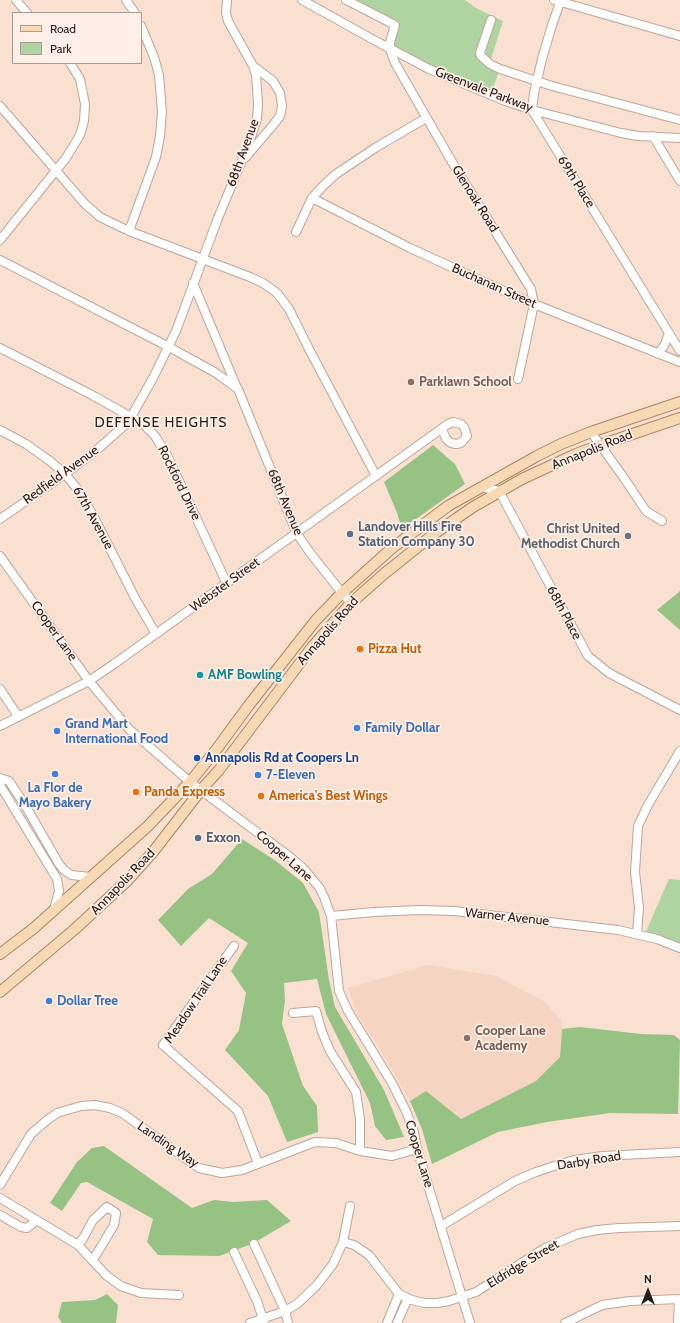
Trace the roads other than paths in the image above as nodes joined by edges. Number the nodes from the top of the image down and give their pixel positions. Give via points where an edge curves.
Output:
1 (16, 0) edge
2 (126, 0) edge
3 (227, 0) edge
4 (302, 0) edge
5 (346, 0) edge
6 (559, 1) edge
7 (26, 12) edge
8 (134, 12) edge
9 (491, 20) dead end
10 (142, 28) edge
11 (680, 36) edge
12 (390, 49) junction
13 (71, 64) edge
14 (253, 66) junction
15 (537, 81) junction
16 (0, 106) edge
17 (532, 110) junction
18 (426, 118) junction
19 (680, 120) edge
20 (653, 136) junction
21 (680, 138) edge
22 (242, 162) junction
23 (56, 170) junction
24 (680, 181) edge
25 (312, 198) junction
26 (129, 231) junction
27 (296, 232) dead end
28 (0, 240) edge
29 (203, 259) junction
30 (0, 260) edge
31 (193, 283) junction
32 (534, 304) junction
33 (669, 333) junction
34 (169, 347) junction
35 (0, 348) edge
36 (680, 351) edge
37 (658, 354) junction
38 (680, 362) edge
39 (518, 379) dead end
40 (238, 389) junction
41 (680, 402) edge
42 (131, 417) junction
43 (680, 418) edge
44 (442, 429) dead end
45 (0, 430) edge
46 (590, 432) junction
47 (600, 445) junction
48 (65, 474) junction
49 (376, 476) junction
50 (482, 487) junction
51 (499, 491) junction
52 (0, 519) edge
53 (662, 521) dead end
54 (297, 534) junction
55 (0, 556) edge
56 (227, 584) junction
57 (342, 593) junction
58 (351, 603) junction
59 (156, 634) junction
60 (89, 681) junction
61 (0, 689) edge
62 (680, 710) edge
63 (18, 716) junction
64 (0, 726) edge
65 (680, 751) edge
66 (0, 778) edge
67 (190, 782) junction
68 (0, 785) edge
69 (201, 790) junction
70 (91, 877) junction
71 (54, 909) junction
72 (331, 916) junction
73 (637, 934) junction
74 (234, 946) dead end
75 (680, 948) edge
76 (0, 954) edge
77 (0, 992) edge
78 (293, 1013) dead end
79 (417, 1150) junction
80 (360, 1151) junction
81 (680, 1152) edge
82 (258, 1163) junction
83 (0, 1185) edge
84 (0, 1198) edge
85 (350, 1206) dead end
86 (0, 1215) edge
87 (36, 1220) junction
88 (441, 1226) junction
89 (680, 1226) edge
90 (343, 1242) junction
91 (254, 1244) dead end
92 (78, 1245) junction
93 (234, 1252) dead end
94 (93, 1260) junction
95 (399, 1294) junction
96 (179, 1295) dead end
97 (462, 1297) junction
98 (408, 1298) junction
99 (679, 1299) edge
100 (285, 1311) junction
101 (580, 1315) junction
102 (263, 1321) edge
103 (250, 1323) edge
104 (288, 1323) edge
105 (387, 1323) edge
106 (397, 1323) edge
107 (470, 1323) edge
108 (565, 1323) edge
109 (586, 1323) edge
110 (678, 1323) edge

1 - 7 street
2 - 8 street
3 - 14 street, 68th Avenue via 228,21
4 - 12 street, Greenvale Parkway
5 - 12 street via 395,26
6 - 11 street
6 - 15 street
9 - 15 street, Greenvale Parkway via 481,56 500,69
10 - 26 street via 159,75 161,130 156,157
12 - 17 street, Greenvale Parkway via 448,78
12 - 18 street, Glenoak Road via 395,63
13 - 23 street via 80,79 85,112 80,135
14 - 22 street, 68th Avenue via 258,90 257,119
14 - 22 street via 273,81 280,93 282,106 280,116
15 - 17 street
15 - 19 street, Greenvale Parkway
16 - 23 street
17 - 20 street, Greenvale Parkway via 621,133
17 - 33 street, 69th Place
18 - 25 street via 353,162
18 - 32 street, Glenoak Road via 527,281
20 - 21 street, Greenvale Parkway
20 - 24 street
22 - 29 street, 68th Avenue
23 - 26 street via 94,212
23 - 28 street
25 - 27 street
25 - 32 street, Buchanan Street via 410,248
26 - 29 street
29 - 31 street, 68th Avenue
29 - 49 street via 263,282 279,296 289,309
30 - 34 street
31 - 34 street, 68th Avenue
31 - 40 street, 68th Avenue
32 - 37 street, Buchanan Street
32 - 39 street, Glenoak Road
33 - 36 street, 69th Place
33 - 37 street
34 - 40 street via 216,373
34 - 42 street, Redfield Avenue
35 - 42 street, Rockford Drive
37 - 38 street, Buchanan Street
40 - 54 street, 68th Avenue
41 - 46 main road, Annapolis Road
42 - 48 street, Redfield Avenue via 116,434
42 - 56 street, Rockford Drive via 148,429 162,445
43 - 47 main road, Annapolis Road
44 - 49 street, Webster Street
45 - 48 street, 67th Avenue via 38,452
46 - 47 street
46 - 50 main road, Annapolis Road via 549,450
47 - 51 main road, Annapolis Road via 549,466
47 - 53 street via 646,511
48 - 52 street, Redfield Avenue
48 - 59 street, 67th Avenue via 87,502
49 - 54 street, Webster Street
50 - 51 street
50 - 57 main road, Annapolis Road via 448,506 411,533
51 - 58 main road, Annapolis Road via 434,534
51 - 62 street, 68th Place via 588,656 608,673
54 - 56 street, Webster Street
54 - 57 street, 68th Avenue
55 - 60 street, Cooper Lane
56 - 59 street, Webster Street
57 - 58 street, 68th Avenue
57 - 67 main road, Annapolis Road via 316,620
58 - 69 main road, Annapolis Road via 312,647
59 - 60 street, Webster Street
60 - 63 street, Webster Street
60 - 67 street, Cooper Lane via 129,729
61 - 63 street
63 - 64 street, Webster Street
65 - 73 street via 638,826 635,872 639,908
66 - 70 street via 9,781 64,870
67 - 69 street, Cooper Lane
67 - 70 main road, Annapolis Road via 148,826
68 - 71 street via 57,878 59,891
69 - 72 street, Cooper Lane via 303,868 322,892
69 - 77 main road, Annapolis Road via 157,848 128,880
70 - 71 main road, Annapolis Road
71 - 76 main road, Annapolis Road
72 - 73 street, Warner Avenue via 431,910 561,923
72 - 79 street, Cooper Lane via 338,985 342,1000 406,1111
73 - 75 street, Warner Avenue
74 - 82 street, Meadow Trail Lane via 163,1045 238,1111
78 - 80 street via 316,1011 330,1051 356,1092 360,1119
79 - 80 street, Landing Way via 392,1156
79 - 88 street, Cooper Lane
80 - 82 street, Landing Way via 336,1143 315,1142
81 - 88 street, Darby Road via 603,1156 554,1166 515,1181
82 - 83 street, Landing Way via 242,1170 222,1173 199,1168 122,1113 95,1105 81,1106 57,1113 31,1134
84 - 87 street
85 - 90 street
86 - 87 street via 21,1228 27,1228
87 - 92 street
88 - 97 street, Cooper Lane
89 - 97 street, Eldridge Street via 619,1228 578,1234 545,1248 476,1292
90 - 95 street via 354,1245 368,1255
90 - 100 street via 333,1264 318,1285
91 - 100 street
92 - 94 street
92 - 94 street via 93,1220 107,1207 116,1213 114,1225
93 - 102 street
94 - 96 street via 107,1276 121,1286 141,1293
95 - 98 street, Eldridge Street
95 - 105 street
97 - 98 street, Eldridge Street via 437,1303 424,1303
97 - 107 street, Cooper Lane
98 - 106 street
99 - 101 street via 614,1303 602,1305
99 - 110 street
100 - 102 street
100 - 104 street
101 - 108 street
101 - 109 street
102 - 103 street

